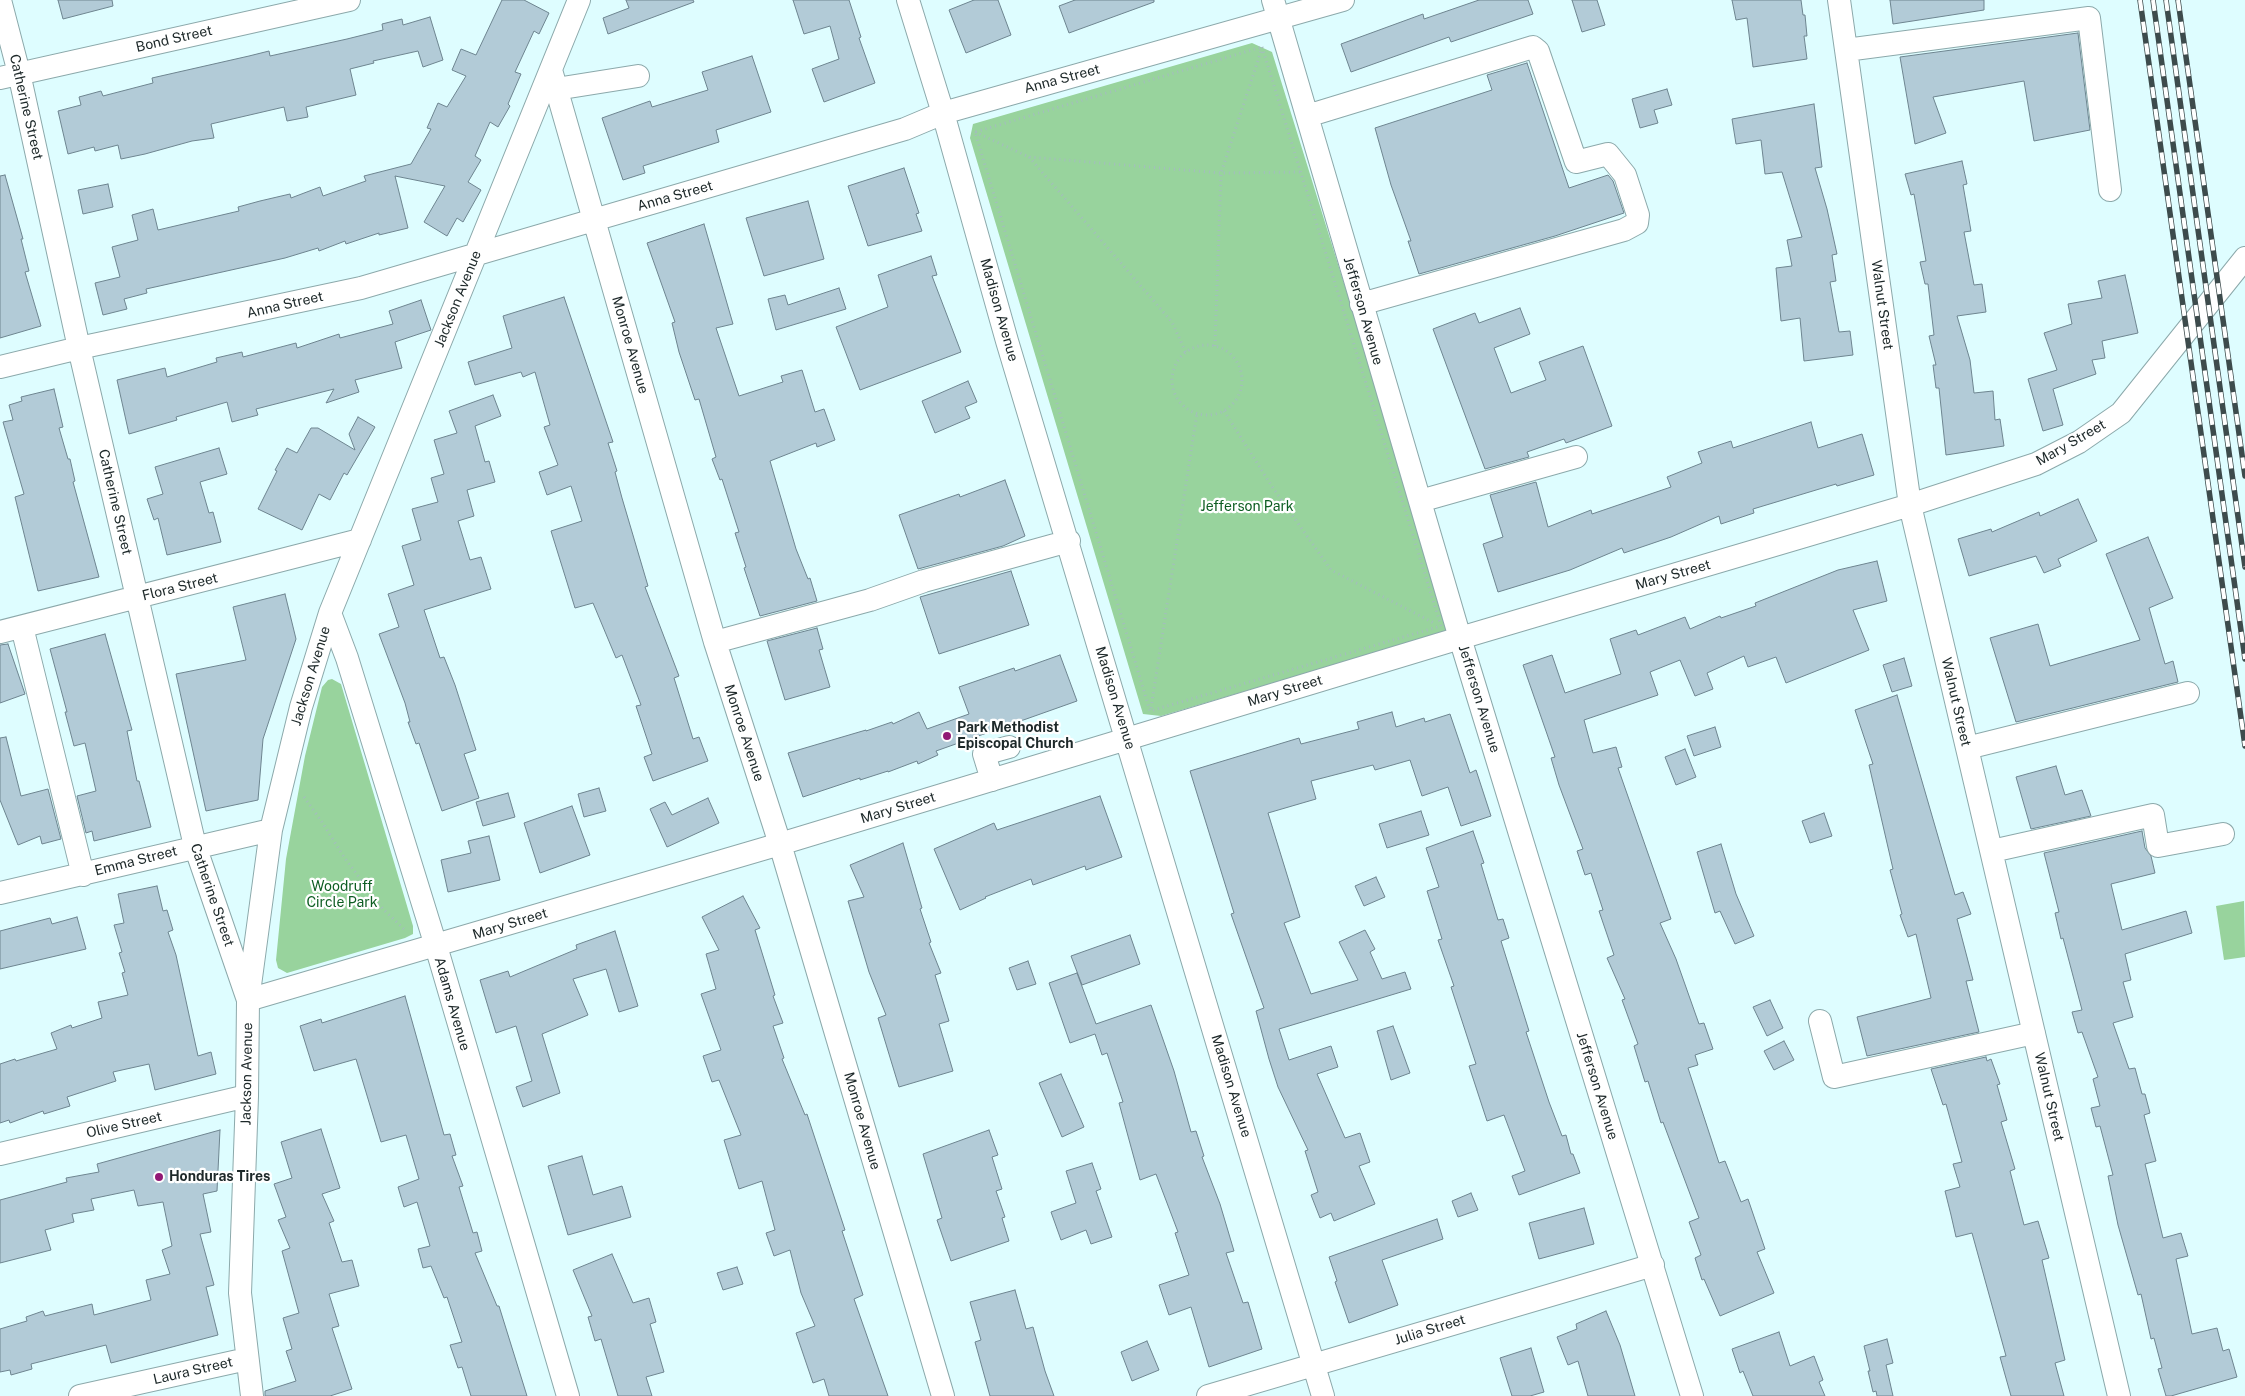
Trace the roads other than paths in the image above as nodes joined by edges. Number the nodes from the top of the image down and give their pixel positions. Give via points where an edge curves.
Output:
1 (0, 0) edge
2 (349, 0) edge
3 (579, 0) edge
4 (908, 0) edge
5 (1343, 0) edge
6 (1838, 0) edge
7 (1276, 10) edge
8 (1846, 50) junction
9 (10, 76) edge
10 (638, 76) dead end
11 (553, 79) junction
12 (943, 113) junction
13 (1307, 116) junction
14 (2110, 190) dead end
15 (594, 220) junction
16 (476, 254) junction
17 (2245, 258) edge
18 (1361, 304) junction
19 (79, 348) junction
20 (0, 367) edge
21 (1576, 457) dead end
22 (1420, 501) junction
23 (1910, 506) junction
24 (360, 540) junction
25 (1068, 541) junction
26 (138, 598) junction
27 (330, 613) junction
28 (22, 627) junction
29 (0, 632) edge
30 (1460, 638) junction
31 (715, 642) junction
32 (2188, 694) dead end
33 (1128, 740) junction
34 (1008, 747) dead end
35 (1967, 748) junction
36 (992, 780) junction
37 (272, 830) junction
38 (2223, 834) dead end
39 (780, 844) junction
40 (195, 846) junction
41 (1992, 851) junction
42 (83, 875) junction
43 (0, 893) edge
44 (436, 946) junction
45 (248, 1000) junction
46 (1820, 1021) dead end
47 (2034, 1033) junction
48 (247, 1096) junction
49 (0, 1154) edge
50 (1653, 1264) junction
51 (247, 1359) junction
52 (1314, 1365) junction
53 (80, 1396) edge
54 (252, 1396) edge
55 (568, 1396) edge
56 (943, 1396) edge
57 (1208, 1396) edge
58 (1323, 1396) edge
59 (1692, 1396) edge
60 (2119, 1396) edge

1 - 9 street, Catherine Street
2 - 9 street, Bond Street
3 - 11 street, Jackson Avenue
4 - 12 street, Madison Avenue
5 - 7 street, Anna Street
6 - 8 street, Walnut Street
7 - 12 street, Anna Street
7 - 13 street, Jefferson Avenue
8 - 14 street via 2089,18
8 - 23 street, Walnut Street
9 - 19 street, Catherine Street
10 - 11 street
11 - 15 street, Monroe Avenue
11 - 16 street, Jackson Avenue
12 - 15 street, Anna Street via 905,129
12 - 25 street, Madison Avenue
13 - 18 street, Jefferson Avenue
13 - 18 street via 1533,47 1538,51 1576,162 1608,154 1625,175 1638,215 1637,223 1624,230
15 - 16 street, Anna Street
15 - 31 street, Monroe Avenue
16 - 19 street, Anna Street via 361,288
16 - 24 street, Jackson Avenue
17 - 23 street, Mary Street via 2121,413 2079,442 2036,464
18 - 22 street, Jefferson Avenue
19 - 20 street, Anna Street
19 - 26 street, Catherine Street
21 - 22 street
22 - 30 street, Jefferson Avenue
23 - 30 street, Mary Street
23 - 35 street, Walnut Street
24 - 26 street, Flora Street
24 - 27 street, Jackson Avenue
25 - 31 street
25 - 33 street, Madison Avenue
26 - 28 street, Flora Street
26 - 40 street, Catherine Street
27 - 37 street, Jackson Avenue via 301,707
27 - 44 street, Adams Avenue via 347,658
28 - 29 street, Flora Street
28 - 42 street
30 - 33 street, Mary Street
30 - 50 street, Jefferson Avenue
31 - 39 street, Monroe Avenue
32 - 35 street
33 - 36 street, Mary Street
33 - 52 street, Madison Avenue
34 - 36 street via 984,754
35 - 41 street, Walnut Street
36 - 39 street, Mary Street
37 - 40 street, Emma Street
37 - 45 street, Jackson Avenue
38 - 41 street via 2158,846 2153,815
39 - 44 street, Mary Street
39 - 56 street, Monroe Avenue
40 - 42 street, Emma Street
40 - 45 street, Catherine Street
41 - 47 street, Walnut Street
42 - 43 street, Emma Street
44 - 45 street, Mary Street
44 - 55 street, Adams Avenue
45 - 48 street, Jackson Avenue
46 - 47 street via 1834,1077
47 - 60 street, Walnut Street
48 - 49 street, Olive Street
48 - 51 street, Jackson Avenue via 240,1292
50 - 52 street, Julia Street
50 - 59 street, Jefferson Avenue
51 - 53 street, Laura Street
51 - 54 street, Jackson Avenue
52 - 57 street, Julia Street
52 - 58 street, Madison Avenue

